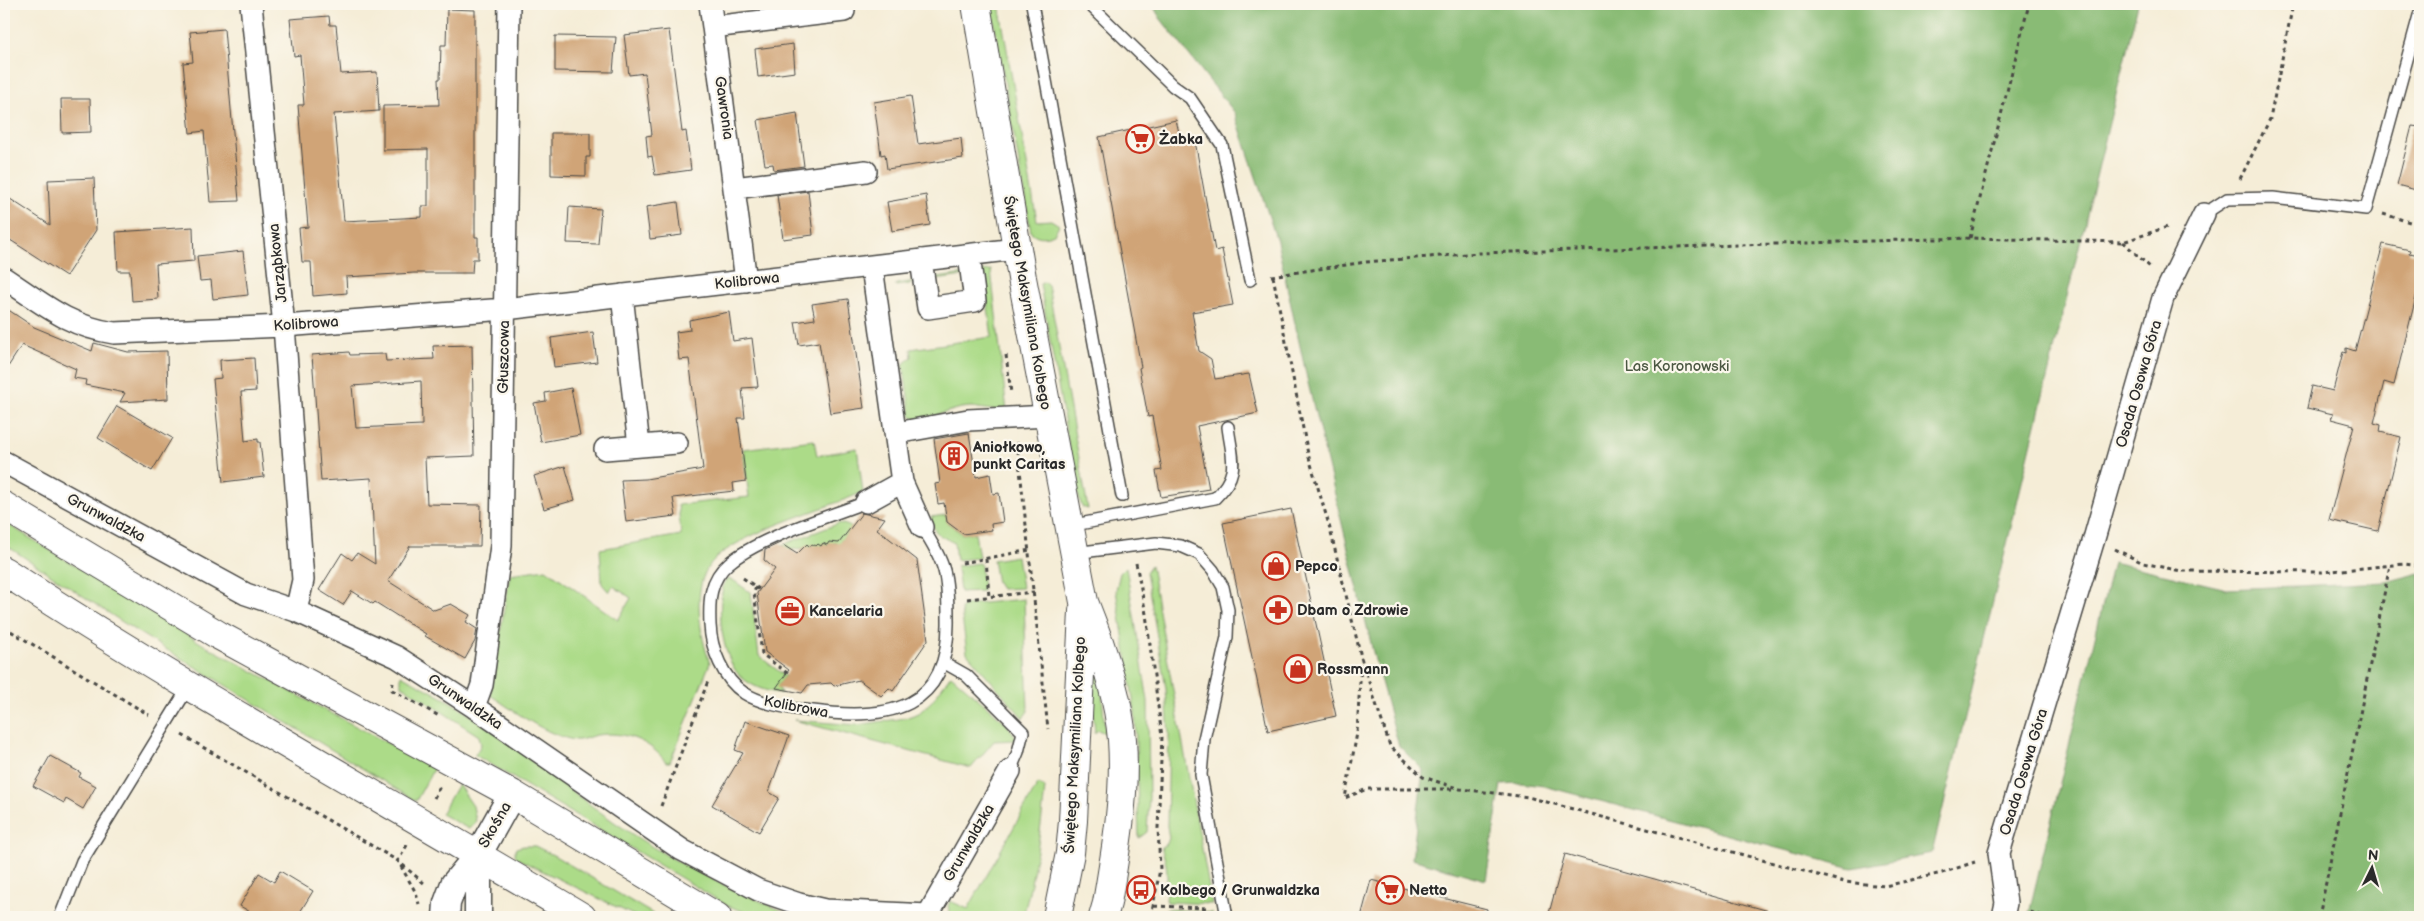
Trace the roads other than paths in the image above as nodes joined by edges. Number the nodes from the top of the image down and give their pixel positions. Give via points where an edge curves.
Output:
1 (252, 4) edge
2 (508, 4) edge
3 (710, 4) edge
4 (976, 4) edge
5 (1032, 4) edge
6 (1089, 4) edge
7 (844, 11) dead end
8 (2420, 12) edge
9 (713, 27) junction
10 (866, 171) dead end
11 (735, 188) junction
12 (2204, 214) joint
13 (1016, 249) junction
14 (969, 254) junction
15 (921, 260) junction
16 (872, 267) junction
17 (4, 278) edge
18 (1250, 280) road end
19 (746, 281) junction
20 (622, 295) junction
21 (505, 309) junction
22 (284, 326) junction
23 (1048, 416) junction
24 (1228, 427) dead end
25 (896, 433) junction
26 (677, 443) dead end
27 (638, 446) junction
28 (605, 449) dead end
29 (4, 462) edge
30 (902, 482) junction
31 (1122, 496) dead end
32 (866, 502) joint
33 (4, 506) edge
34 (1069, 526) junction
35 (922, 527) joint
36 (1074, 553) junction
37 (4, 571) edge
38 (1084, 602) junction
39 (296, 611) junction
40 (943, 662) junction
41 (188, 688) junction
42 (474, 707) junction
43 (1010, 771) joint
44 (512, 794) junction
45 (478, 855) junction
46 (446, 910) edge
47 (1226, 913) edge
48 (930, 916) edge
49 (60, 917) edge
50 (478, 917) edge
51 (582, 917) edge
52 (717, 917) edge
53 (1056, 917) edge
54 (1103, 917) edge
55 (2003, 917) edge

1 - 22 street, Jarząbkowa
2 - 21 street, Głuszcowa
3 - 9 street, Gawronia
4 - 13 main road, Świętego Maksymiliana Kolbego
5 - 31 lane
6 - 18 lane via 1173,86 1190,98 1222,146
7 - 9 street
8 - 12 lane via 2366,209 2273,198 2227,199
9 - 11 street, Gawronia
10 - 11 street
11 - 19 street, Gawronia
12 - 55 street, Osada Osowa Góra via 2163,298 1999,853 2006,904
13 - 14 street, Kolibrowa
13 - 23 main road, Świętego Maksymiliana Kolbego
14 - 15 street, Kolibrowa
14 - 15 street via 975,301 928,308
15 - 16 street, Kolibrowa
16 - 19 street, Kolibrowa
16 - 25 street, Kolibrowa
17 - 22 street, Kolibrowa via 70,322 90,330 114,333
19 - 20 street, Kolibrowa
20 - 21 street, Kolibrowa
20 - 27 street
21 - 22 street, Kolibrowa
21 - 42 street, Głuszcowa via 501,546 482,685
22 - 39 street, Jarząbkowa via 303,580
23 - 25 street via 968,420
23 - 34 main road, Świętego Maksymiliana Kolbego
24 - 34 lane via 1234,473 1214,498
25 - 30 street, Kolibrowa
26 - 27 street
27 - 28 street
29 - 39 street, Grunwaldzka via 246,594
30 - 32 street, Kolibrowa
30 - 35 street, Kolibrowa
32 - 40 lane, Kolibrowa via 740,554 719,572 712,585 709,622 712,644 722,668 744,693 758,700 844,715 902,708 929,687
33 - 44 main road via 220,636
34 - 36 main road, Świętego Maksymiliana Kolbego
35 - 40 lane, Kolibrowa via 944,566 948,641
36 - 38 main road, Świętego Maksymiliana Kolbego
36 - 47 lane via 1156,543 1181,546 1198,554 1223,587 1228,610 1227,637 1204,739 1201,775
37 - 41 main road
38 - 53 main road, Świętego Maksymiliana Kolbego via 1073,820 1070,853
38 - 54 main road, Świętego Maksymiliana Kolbego via 1099,639 1122,741 1121,812
39 - 42 street, Grunwaldzka via 397,657
40 - 43 lane via 966,675 1023,732
41 - 45 main road
41 - 49 lane via 82,861
42 - 48 street, Grunwaldzka via 682,850 758,890 825,910
43 - 48 street, Grunwaldzka
44 - 45 street, Skośna
44 - 52 main road
45 - 46 street, Skośna via 454,884
45 - 50 street, Skośna
45 - 51 main road

